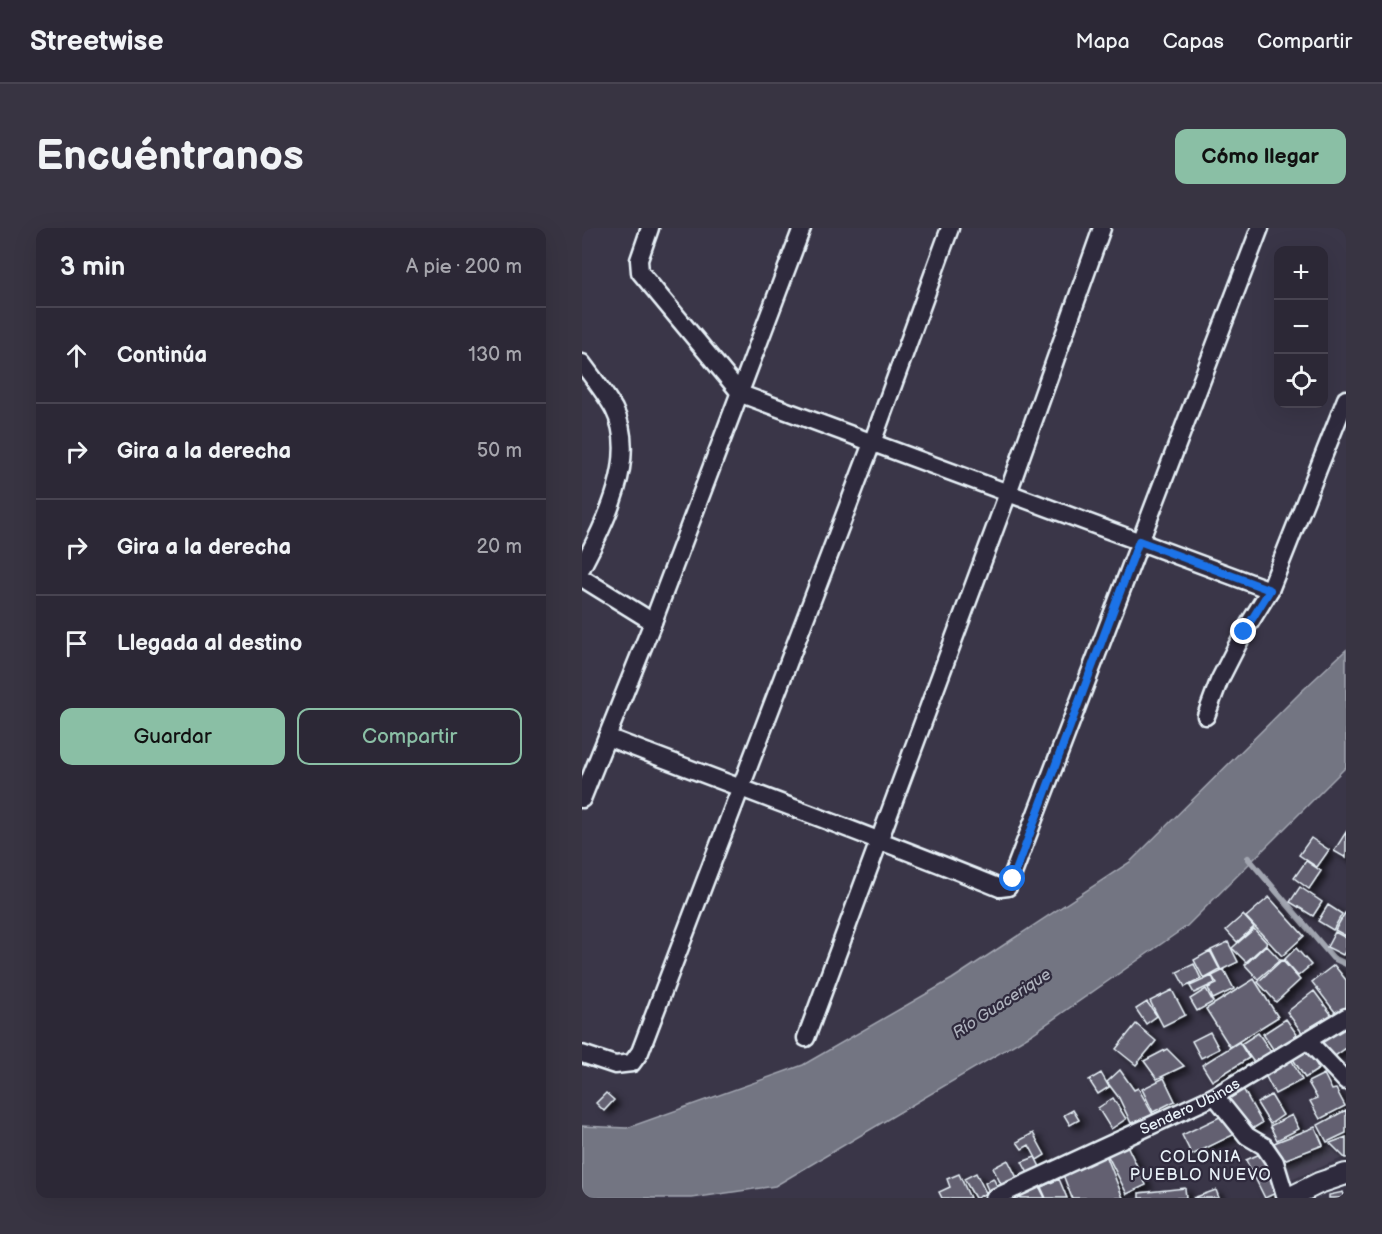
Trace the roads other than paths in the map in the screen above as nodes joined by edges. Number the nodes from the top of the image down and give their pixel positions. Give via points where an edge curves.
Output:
1 (650, 228) edge
2 (802, 228) edge
3 (950, 228) edge
4 (1102, 228) edge
5 (1260, 228) edge
6 (582, 363) edge
7 (741, 394) junction
8 (1346, 399) edge
9 (872, 443) junction
10 (1008, 493) junction
11 (1139, 541) junction
12 (582, 567) edge
13 (582, 578) edge
14 (1270, 590) junction
15 (653, 622) junction
16 (1206, 716) dead end
17 (607, 737) junction
18 (739, 789) junction
19 (582, 799) edge
20 (878, 838) junction
21 (1346, 1017) edge
22 (806, 1038) dead end
23 (1308, 1041) junction
24 (582, 1054) edge
25 (1346, 1081) edge
26 (1215, 1096) junction
27 (1346, 1174) edge
28 (994, 1198) edge
29 (1288, 1198) edge

1 - 7 street via 639,260 640,272
2 - 7 street
3 - 9 street
4 - 10 street
5 - 11 street
6 - 12 street via 614,410 624,439 617,484 602,529
7 - 9 street
7 - 15 street
8 - 14 street
9 - 10 street
9 - 18 street
10 - 11 street
10 - 20 street
11 - 14 street
11 - 20 street via 1008,887 1000,888
13 - 15 street
14 - 16 street via 1219,681
15 - 17 street
17 - 18 street
17 - 19 street
18 - 20 street
18 - 24 street via 640,1052 632,1064 615,1065
20 - 22 street
21 - 23 street, Sendero Ubinas
23 - 25 street
23 - 26 street, Sendero Ubinas
26 - 28 street, Sendero Ubinas
26 - 29 street via 1247,1136 1264,1146 1275,1162
27 - 29 street

